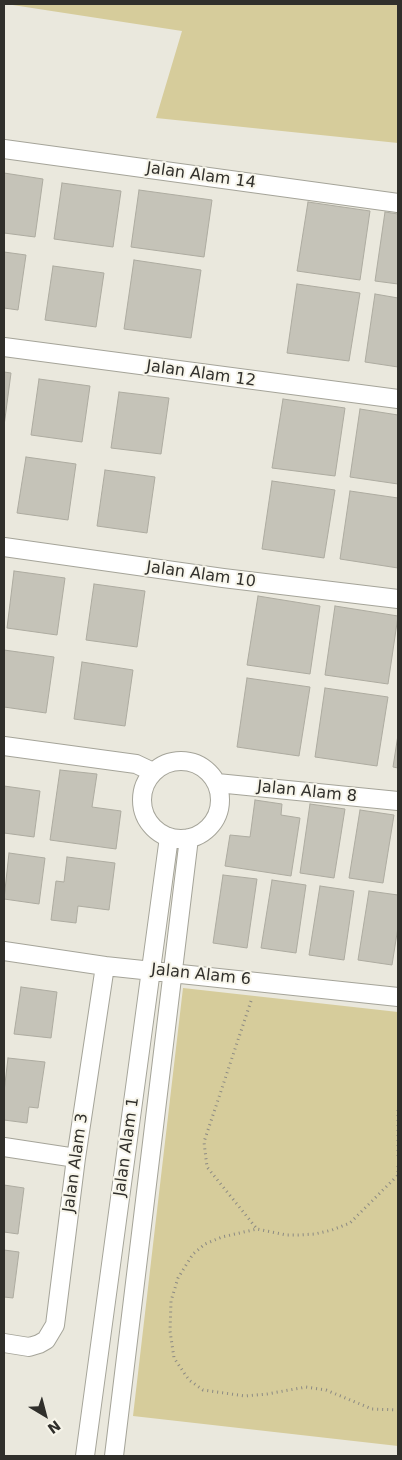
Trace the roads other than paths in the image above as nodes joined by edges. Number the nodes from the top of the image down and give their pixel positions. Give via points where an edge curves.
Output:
1 (4, 149) edge
2 (398, 203) edge
3 (4, 347) edge
4 (398, 399) edge
5 (4, 547) edge
6 (398, 599) edge
7 (4, 746) edge
8 (153, 772) junction
9 (216, 783) junction
10 (398, 801) edge
11 (169, 837) junction
12 (189, 838) junction
13 (4, 951) edge
14 (106, 966) junction
15 (151, 970) junction
16 (173, 972) junction
17 (398, 997) edge
18 (4, 1147) edge
19 (76, 1158) junction
20 (4, 1344) edge
21 (85, 1456) edge
22 (114, 1456) edge

1 - 2 street, Jalan Alam 14
3 - 4 street, Jalan Alam 12
5 - 6 street, Jalan Alam 10
7 - 8 street via 136,764
8 - 9 street via 163,765 188,761 200,765
8 - 11 street via 142,796 142,809 152,827
9 - 10 street, Jalan Alam 8
9 - 12 street via 220,794 216,817 200,834
11 - 12 street
11 - 15 street, Jalan Alam 1
12 - 16 street, Jalan Alam 1
13 - 14 street, Jalan Alam 6
14 - 15 street, Jalan Alam 6
14 - 19 street, Jalan Alam 3
15 - 16 street, Jalan Alam 6
15 - 21 street, Jalan Alam 1
16 - 17 street, Jalan Alam 6
16 - 22 street, Jalan Alam 1
18 - 19 street
19 - 20 street, Jalan Alam 3 via 55,1325 46,1340 39,1344

